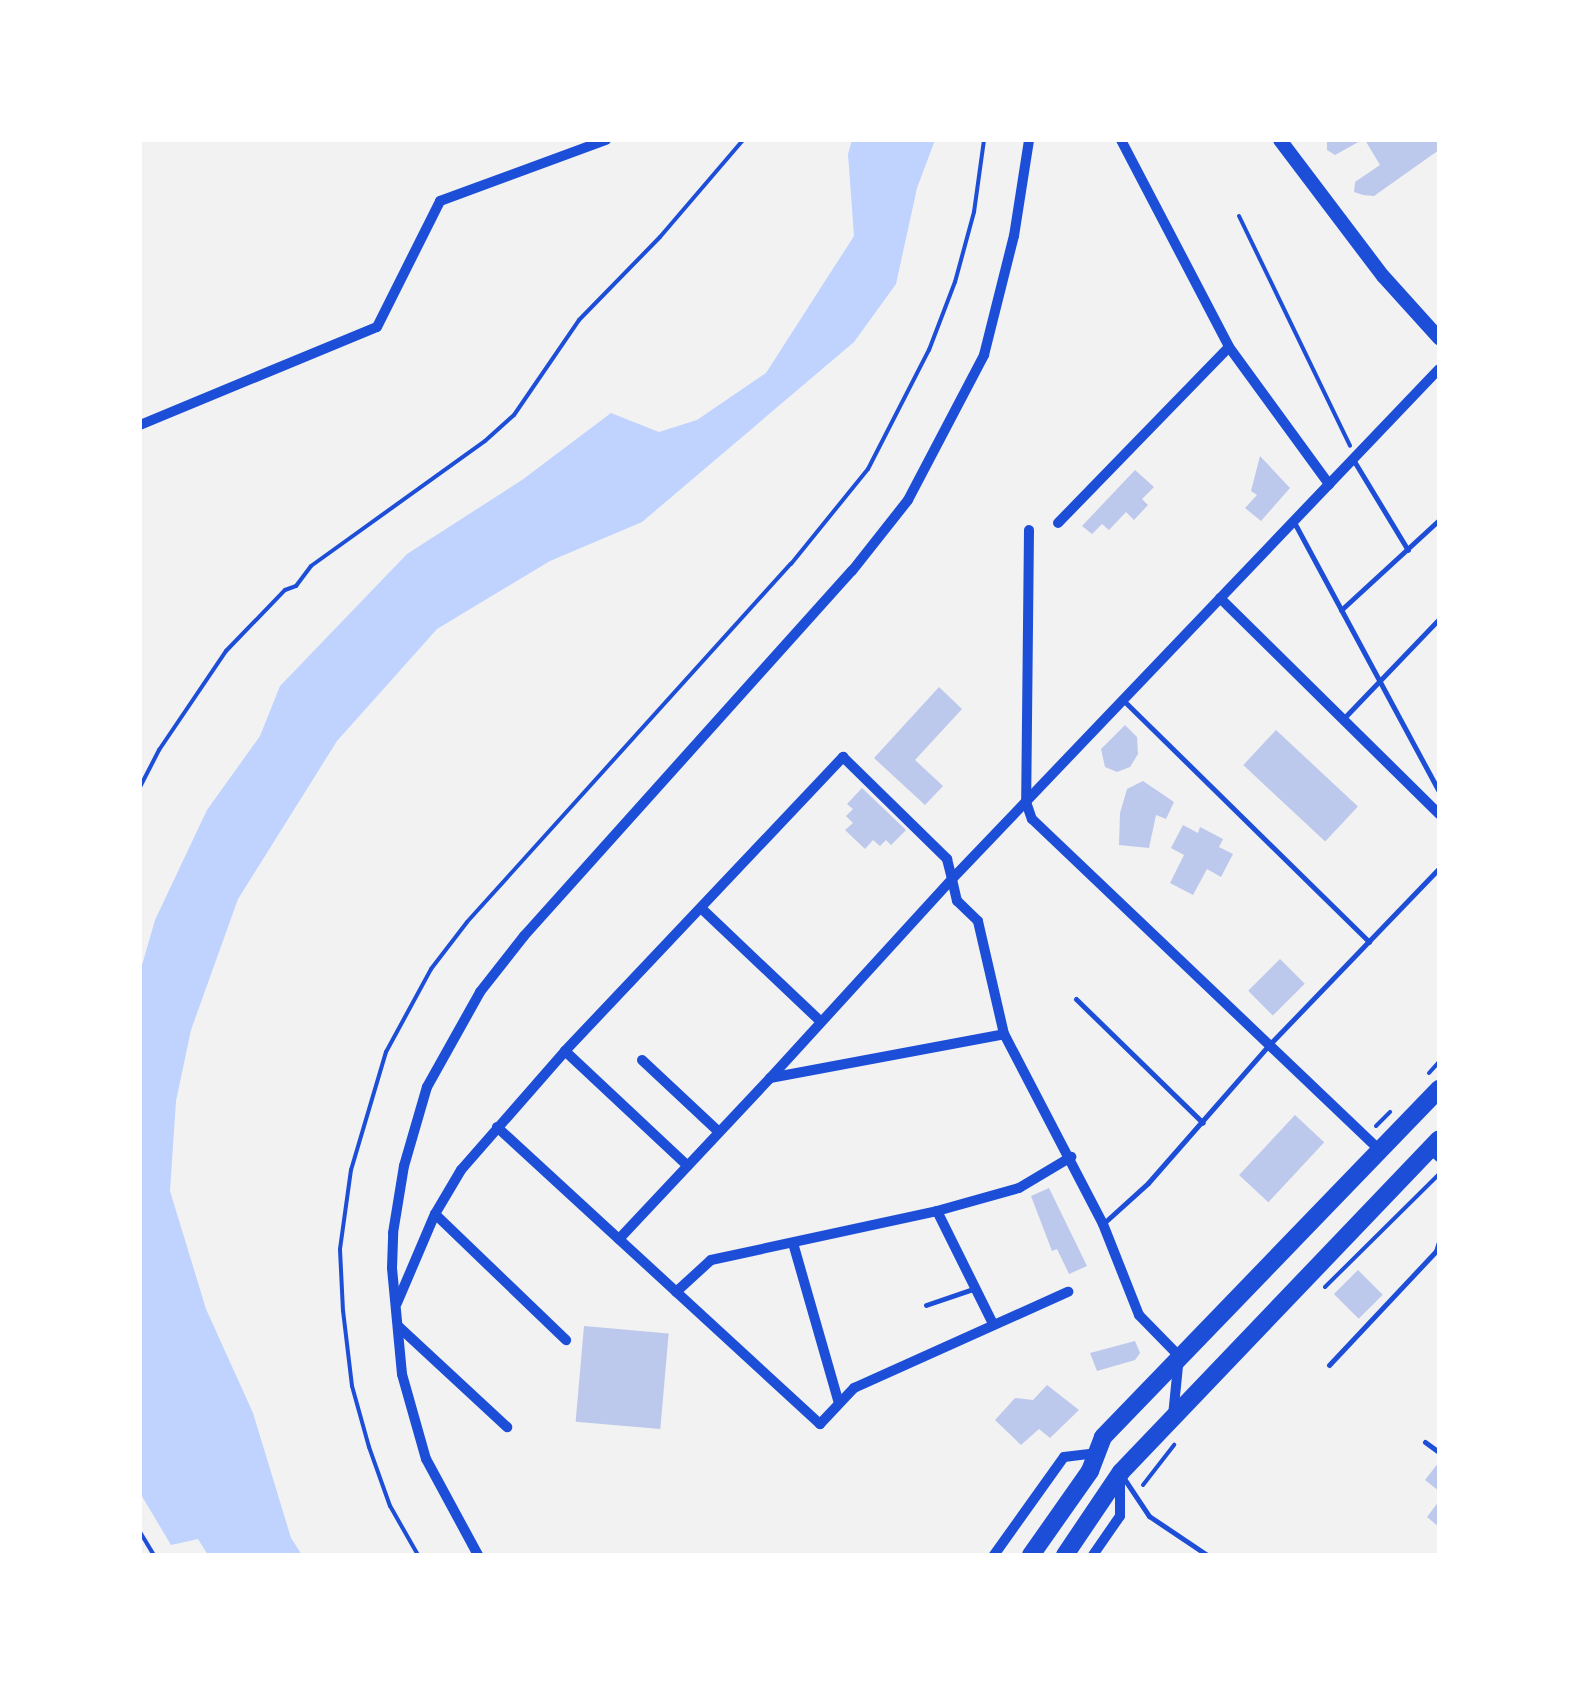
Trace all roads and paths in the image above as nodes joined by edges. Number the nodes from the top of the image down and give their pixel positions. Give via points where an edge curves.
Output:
1 (606, 140) edge
2 (743, 140) edge
3 (1028, 140) edge
4 (1121, 140) edge
5 (1280, 140) edge
6 (1239, 216) dead end
7 (1439, 338) edge
8 (1229, 346) junction
9 (1439, 368) edge
10 (140, 426) edge
11 (1354, 458) junction
12 (1329, 484) junction
13 (1439, 520) edge
14 (1294, 522) junction
15 (1058, 523) dead end
16 (1029, 530) dead end
17 (1408, 550) junction
18 (1220, 598) junction
19 (1342, 610) junction
20 (1439, 619) edge
21 (1379, 680) junction
22 (1123, 700) junction
23 (1343, 720) junction
24 (140, 787) edge
25 (1439, 791) edge
26 (1026, 802) junction
27 (1439, 814) edge
28 (1439, 868) edge
29 (952, 879) junction
30 (700, 908) junction
31 (1369, 942) junction
32 (1076, 999) dead end
33 (819, 1020) junction
34 (1004, 1034) junction
35 (1268, 1046) junction
36 (566, 1051) junction
37 (642, 1060) dead end
38 (1439, 1062) edge
39 (770, 1078) junction
40 (1431, 1084) edge
41 (1400, 1102) dead end
42 (1202, 1122) junction
43 (498, 1127) junction
44 (719, 1132) junction
45 (1372, 1143) junction
46 (1435, 1149) edge
47 (1071, 1158) junction
48 (688, 1166) junction
49 (1439, 1174) edge
50 (937, 1211) junction
51 (434, 1214) junction
52 (1103, 1224) junction
53 (619, 1238) junction
54 (793, 1242) junction
55 (1439, 1242) edge
56 (973, 1290) junction
57 (676, 1292) junction
58 (1068, 1292) dead end
59 (1320, 1292) dead end
60 (926, 1305) dead end
61 (395, 1308) junction
62 (993, 1324) junction
63 (397, 1326) junction
64 (566, 1340) dead end
65 (1179, 1356) junction
66 (1330, 1365) dead end
67 (838, 1404) junction
68 (1173, 1416) junction
69 (507, 1427) dead end
70 (1178, 1440) dead end
71 (1425, 1442) dead end
72 (1439, 1452) edge
73 (1093, 1462) junction
74 (1117, 1480) junction
75 (1138, 1504) junction
76 (140, 1532) edge
77 (154, 1555) edge
78 (478, 1555) edge
79 (994, 1555) edge
80 (1031, 1555) edge
81 (1065, 1555) edge
82 (1093, 1555) edge
83 (1206, 1555) edge

1 - 10 street via 440,201 377,327
2 - 24 path via 579,320 514,415 311,566 226,651
3 - 61 street via 1014,236 984,356 908,500 852,572 524,936 450,1040 427,1087 404,1166 393,1233
4 - 8 street
5 - 7 street
6 - 11 path
8 - 12 street
8 - 15 street
9 - 11 street
11 - 12 street
11 - 17 lane
12 - 14 street
13 - 17 lane
14 - 18 street
14 - 19 lane
16 - 26 street
17 - 19 lane
18 - 22 street
18 - 23 street
19 - 21 lane
20 - 21 lane
21 - 23 lane
21 - 25 lane
22 - 26 street
22 - 31 lane
23 - 27 street
26 - 29 street
26 - 35 street via 1032,820
28 - 31 lane
29 - 30 street via 947,859 842,757
29 - 33 street
29 - 34 street via 957,901 978,922
30 - 33 street
30 - 36 street
31 - 35 lane
32 - 42 lane
33 - 39 street
34 - 39 street
34 - 47 street
35 - 42 lane
35 - 45 street
36 - 43 street
36 - 48 street
37 - 44 street
38 - 40 path
39 - 44 street
40 - 45 main road
41 - 45 path
42 - 52 lane
43 - 51 street
43 - 53 street
44 - 48 street
45 - 65 main road
46 - 68 main road
47 - 50 street via 1019,1188
47 - 52 street
48 - 53 street
49 - 59 path
50 - 54 street
50 - 56 street
51 - 61 street
51 - 64 street
52 - 65 street via 1139,1315
53 - 57 street
54 - 57 street via 711,1260
54 - 67 street
55 - 66 lane
56 - 60 lane
56 - 62 street
57 - 67 street via 820,1424
58 - 62 street
61 - 63 street
62 - 67 street via 854,1388
63 - 69 street
63 - 78 street via 402,1374 426,1458
65 - 68 street
65 - 73 main road via 1102,1438
68 - 74 main road
70 - 75 path via 1145,1478
71 - 72 lane
73 - 74 lane
73 - 79 street via 1064,1457
73 - 80 main road
74 - 75 lane
74 - 81 main road
74 - 82 street via 1120,1516
75 - 83 lane
76 - 77 path

